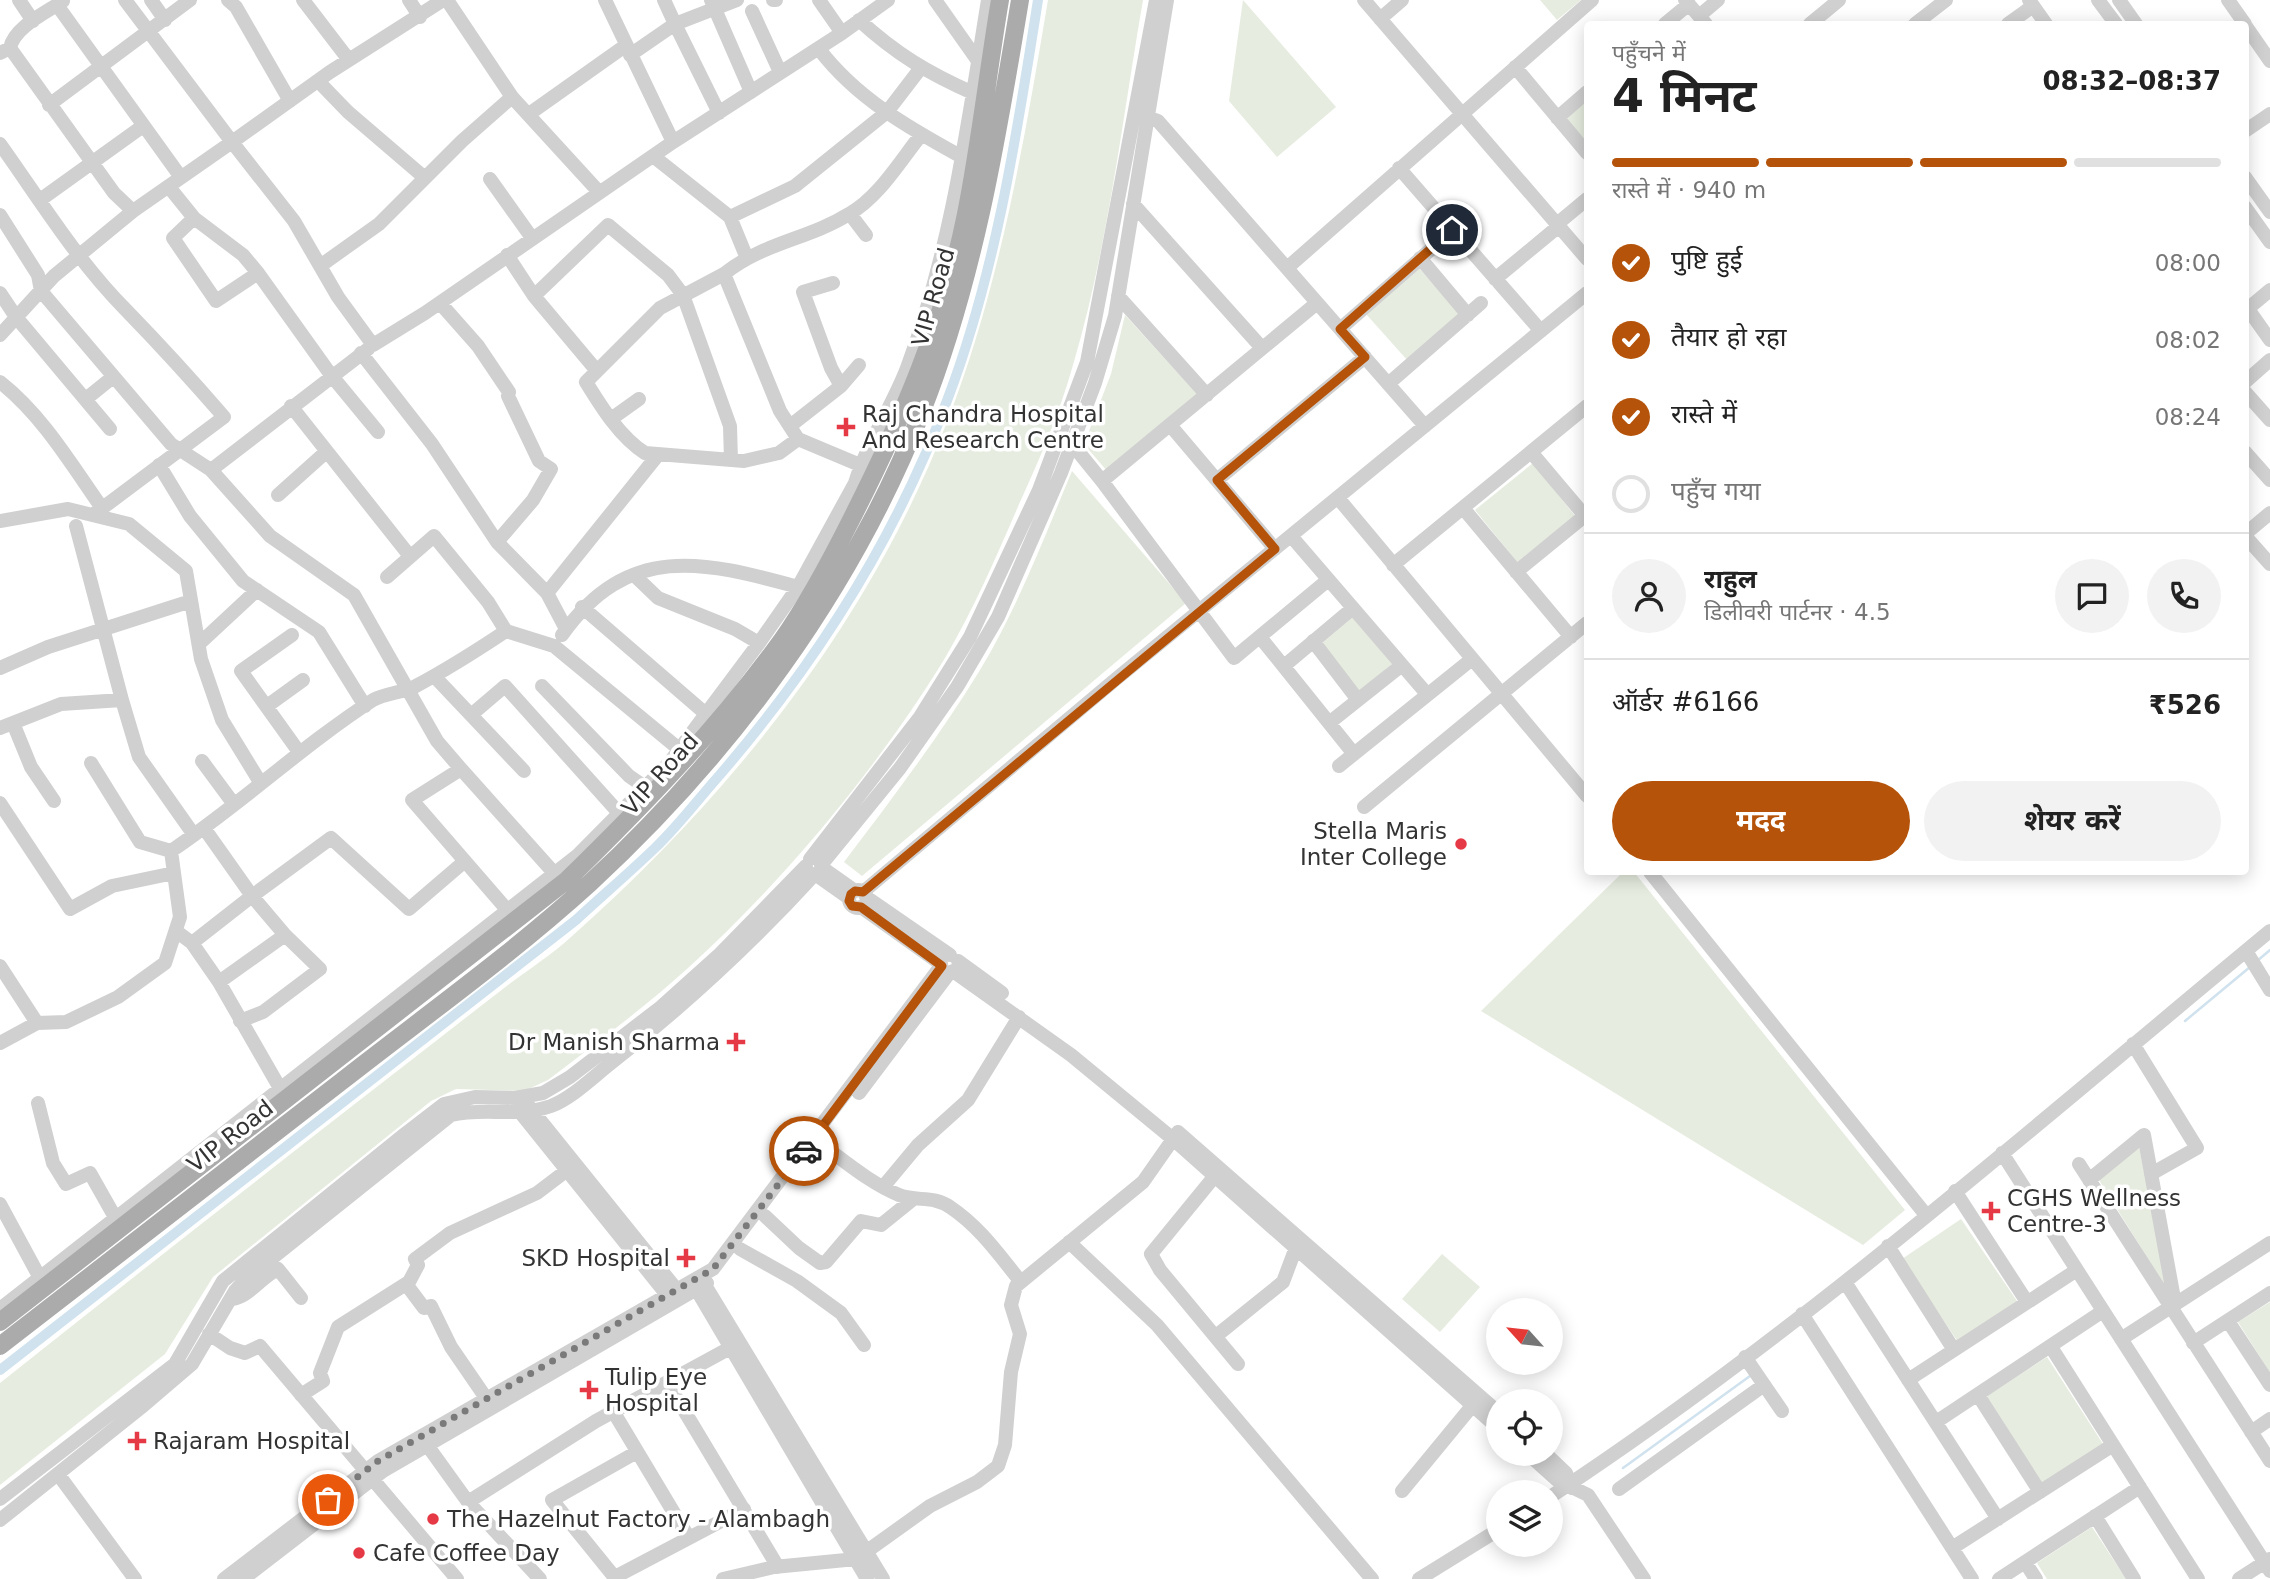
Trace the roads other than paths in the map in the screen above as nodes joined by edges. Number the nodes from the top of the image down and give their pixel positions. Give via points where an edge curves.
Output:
1 (19, 0) edge
2 (125, 0) edge
3 (151, 0) edge
4 (190, 0) edge
5 (228, 0) edge
6 (303, 0) edge
7 (409, 0) edge
8 (445, 0) edge
9 (605, 0) edge
10 (664, 0) edge
11 (737, 0) edge
12 (819, 0) edge
13 (888, 0) edge
14 (935, 0) edge
15 (988, 0) edge
16 (1000, 0) edge
17 (1020, 0) edge
18 (1156, 0) edge
19 (1167, 0) edge
20 (1364, 0) edge
21 (1402, 0) edge
22 (1592, 0) edge
23 (1718, 0) edge
24 (1839, 0) edge
25 (1946, 0) edge
26 (2098, 0) edge
27 (2119, 0) edge
28 (2228, 0) edge
29 (60, 2) edge
30 (1687, 2) edge
31 (2031, 3) edge
32 (713, 5) edge
33 (752, 11) dead end
34 (420, 17) junction
35 (1380, 19) junction
36 (165, 20) junction
37 (859, 20) junction
38 (1703, 20) edge
39 (33, 21) junction
40 (1668, 21) edge
41 (1814, 21) edge
42 (1919, 21) edge
43 (2011, 21) edge
44 (2044, 21) edge
45 (2114, 21) edge
46 (2134, 21) edge
47 (2242, 21) edge
48 (675, 24) junction
49 (151, 31) junction
50 (2249, 31) edge
51 (842, 33) junction
52 (819, 49) junction
53 (5, 50) edge
54 (627, 51) junction
55 (349, 60) junction
56 (978, 61) junction
57 (2270, 61) edge
58 (1515, 67) junction
59 (102, 68) junction
60 (920, 69) junction
61 (780, 72) junction
62 (318, 80) junction
63 (751, 92) junction
64 (973, 93) junction
65 (1584, 95) edge
66 (512, 97) junction
67 (290, 101) junction
68 (49, 105) junction
69 (887, 112) junction
70 (719, 113) junction
71 (1462, 113) junction
72 (529, 114) junction
73 (2270, 114) edge
74 (1147, 117) junction
75 (1558, 118) junction
76 (143, 126) junction
77 (2249, 128) edge
78 (921, 135) junction
79 (232, 142) junction
80 (673, 142) junction
81 (0, 144) edge
82 (1584, 149) edge
83 (653, 156) junction
84 (962, 158) junction
85 (92, 164) junction
86 (1399, 168) junction
87 (425, 178) junction
88 (490, 179) dead end
89 (175, 181) junction
90 (2249, 182) edge
91 (599, 192) junction
92 (40, 200) junction
93 (1584, 202) edge
94 (1133, 204) junction
95 (2270, 210) edge
96 (133, 211) junction
97 (2249, 213) edge
98 (850, 214) junction
99 (0, 216) edge
100 (730, 217) junction
101 (194, 218) junction
102 (1558, 225) junction
103 (1452, 230) junction
104 (866, 235) dead end
105 (532, 238) junction
106 (2270, 242) edge
107 (80, 255) junction
108 (507, 255) junction
109 (1584, 255) edge
110 (746, 256) junction
111 (1420, 258) junction
112 (320, 266) junction
113 (1287, 268) junction
114 (258, 273) junction
115 (724, 274) junction
116 (1495, 279) junction
117 (833, 283) dead end
118 (2270, 290) edge
119 (41, 291) junction
120 (0, 293) edge
121 (683, 295) junction
122 (1584, 295) edge
123 (534, 296) junction
124 (1118, 296) junction
125 (440, 303) junction
126 (1317, 303) junction
127 (1481, 303) dead end
128 (2249, 308) edge
129 (2249, 313) edge
130 (1468, 315) junction
131 (16, 317) junction
132 (1340, 329) junction
133 (1541, 331) junction
134 (0, 335) edge
135 (2270, 340) edge
136 (1262, 348) junction
137 (367, 349) junction
138 (1365, 357) junction
139 (2270, 360) edge
140 (859, 365) dead end
141 (597, 371) junction
142 (331, 375) junction
143 (113, 377) junction
144 (2249, 378) edge
145 (0, 382) edge
146 (1388, 384) junction
147 (841, 386) junction
148 (1206, 395) junction
149 (2249, 397) edge
150 (87, 398) junction
151 (639, 399) dead end
152 (291, 406) junction
153 (1584, 408) edge
154 (611, 419) junction
155 (2270, 420) edge
156 (1170, 425) junction
157 (1425, 426) junction
158 (110, 429) dead end
159 (378, 432) dead end
160 (794, 433) junction
161 (1072, 444) junction
162 (180, 450) junction
163 (327, 452) junction
164 (1531, 452) junction
165 (2249, 455) edge
166 (657, 456) junction
167 (731, 460) junction
168 (159, 465) junction
169 (860, 465) junction
170 (211, 470) junction
171 (2267, 471) edge
172 (1217, 480) junction
173 (1102, 481) junction
174 (278, 495) dead end
175 (1338, 498) junction
176 (1463, 508) junction
177 (97, 511) junction
178 (1584, 513) edge
179 (2270, 513) edge
180 (1584, 517) edge
181 (0, 521) edge
182 (76, 526) dead end
183 (2249, 531) edge
184 (1291, 536) junction
185 (2249, 540) edge
186 (497, 542) junction
187 (1275, 549) junction
188 (409, 555) junction
189 (2270, 564) edge
190 (1393, 565) junction
191 (1516, 572) junction
192 (634, 575) junction
193 (387, 577) dead end
194 (1328, 580) junction
195 (798, 587) junction
196 (257, 590) junction
197 (547, 593) junction
198 (191, 601) junction
199 (582, 607) junction
200 (1353, 608) junction
201 (1200, 611) junction
202 (1584, 626) edge
203 (566, 629) junction
204 (101, 630) junction
205 (506, 631) junction
206 (292, 635) dead end
207 (1260, 637) junction
208 (1571, 637) junction
209 (1313, 642) junction
210 (760, 643) junction
211 (199, 644) junction
212 (554, 646) junction
213 (1472, 659) junction
214 (1402, 665) junction
215 (1283, 666) junction
216 (0, 668) edge
217 (434, 676) junction
218 (303, 680) dead end
219 (542, 686) dead end
220 (409, 689) junction
221 (1427, 694) junction
222 (1502, 694) junction
223 (122, 700) junction
224 (1358, 700) junction
225 (267, 706) junction
226 (365, 706) junction
227 (706, 714) junction
228 (471, 715) junction
229 (1329, 723) junction
230 (6, 726) edge
231 (679, 749) junction
232 (299, 752) junction
233 (1354, 754) junction
234 (202, 761) dead end
235 (91, 763) dead end
236 (1339, 766) dead end
237 (461, 769) junction
238 (524, 771) dead end
239 (260, 782) junction
240 (645, 787) junction
241 (1584, 792) edge
242 (54, 801) dead end
243 (0, 803) edge
244 (233, 803) junction
245 (1364, 807) dead end
246 (619, 813) junction
247 (199, 832) junction
248 (171, 851) junction
249 (465, 861) junction
250 (814, 868) junction
251 (174, 873) junction
252 (555, 874) junction
253 (1652, 875) edge
254 (252, 896) junction
255 (859, 897) junction
256 (509, 912) junction
257 (176, 931) junction
258 (2270, 931) edge
259 (285, 934) junction
260 (192, 943) junction
261 (2251, 960) junction
262 (949, 965) junction
263 (0, 966) edge
264 (219, 982) junction
265 (2270, 990) edge
266 (1019, 1017) junction
267 (240, 1021) junction
268 (37, 1023) junction
269 (0, 1043) edge
270 (2133, 1044) junction
271 (281, 1090) junction
272 (516, 1098) junction
273 (37, 1103) dead end
274 (526, 1111) junction
275 (1176, 1136) junction
276 (821, 1144) junction
277 (2002, 1153) junction
278 (2079, 1164) dead end
279 (566, 1171) junction
280 (2151, 1174) junction
281 (1214, 1177) junction
282 (2089, 1180) junction
283 (883, 1187) junction
284 (1955, 1191) junction
285 (159, 1192) junction
286 (912, 1199) junction
287 (600, 1203) junction
288 (0, 1204) edge
289 (1926, 1215) junction
290 (765, 1216) junction
291 (116, 1219) junction
292 (1069, 1242) junction
293 (2270, 1242) edge
294 (1888, 1246) junction
295 (740, 1249) junction
296 (1295, 1250) junction
297 (2077, 1269) junction
298 (40, 1278) junction
299 (698, 1282) junction
300 (1021, 1282) junction
301 (1845, 1282) junction
302 (406, 1284) junction
303 (2270, 1293) edge
304 (674, 1295) junction
305 (301, 1298) dead end
306 (2027, 1302) junction
307 (221, 1305) junction
308 (2173, 1306) junction
309 (0, 1309) edge
310 (2103, 1311) junction
311 (1802, 1314) junction
312 (2228, 1321) junction
313 (0, 1322) edge
314 (209, 1334) junction
315 (1216, 1336) junction
316 (2121, 1339) junction
317 (2193, 1343) junction
318 (864, 1345) dead end
319 (0, 1346) edge
320 (2051, 1347) junction
321 (730, 1348) junction
322 (1954, 1350) junction
323 (1745, 1357) junction
324 (1238, 1364) dead end
325 (1909, 1380) junction
326 (667, 1382) junction
327 (1764, 1385) junction
328 (2270, 1385) edge
329 (301, 1395) junction
330 (1978, 1395) junction
331 (486, 1398) junction
332 (1486, 1402) edge
333 (1472, 1406) junction
334 (613, 1411) junction
335 (1782, 1411) dead end
336 (1486, 1418) edge
337 (2270, 1419) edge
338 (1936, 1422) junction
339 (2251, 1432) junction
340 (427, 1445) junction
341 (2113, 1445) junction
342 (637, 1451) junction
343 (2270, 1461) edge
344 (1541, 1466) edge
345 (1559, 1466) edge
346 (58, 1474) junction
347 (369, 1477) junction
348 (1569, 1484) junction
349 (2140, 1487) junction
350 (1563, 1488) edge
351 (1619, 1489) dead end
352 (1402, 1491) dead end
353 (2040, 1492) junction
354 (0, 1499) edge
355 (468, 1502) junction
356 (744, 1509) junction
357 (2095, 1517) junction
358 (1998, 1519) junction
359 (0, 1520) edge
360 (1486, 1537) edge
361 (689, 1538) junction
362 (1952, 1548) junction
363 (861, 1555) junction
364 (2025, 1562) junction
365 (2268, 1564) edge
366 (778, 1567) junction
367 (616, 1578) edge
368 (135, 1579) edge
369 (224, 1579) edge
370 (243, 1579) edge
371 (446, 1579) edge
372 (457, 1579) edge
373 (540, 1579) edge
374 (723, 1579) edge
375 (867, 1579) edge
376 (883, 1579) edge
377 (1372, 1579) edge
378 (1419, 1579) edge
379 (1633, 1579) edge
380 (1644, 1579) edge
381 (1972, 1579) edge
382 (1999, 1579) edge
383 (2036, 1579) edge
384 (2134, 1579) edge
385 (2198, 1579) edge
386 (2239, 1579) edge

1 - 39 street
2 - 49 street
3 - 36 street
4 - 36 street
5 - 67 street
6 - 55 street
7 - 34 street
8 - 34 street
8 - 66 street
9 - 54 street
10 - 48 street
11 - 32 street
12 - 51 street
13 - 37 street
14 - 56 street
15 - 56 street, VIP Road
16 - 285 main road, VIP Road via 966,215 932,337 887,449 833,556 783,639 644,805 566,880
17 - 319 main road, VIP Road via 998,139 972,250 922,412 878,510 829,598 763,693 677,795 580,891 507,953
18 - 250 street via 1087,362 1039,490 963,648
19 - 74 street
20 - 35 street
21 - 35 street
22 - 58 street
23 - 38 street
24 - 41 street
25 - 42 street
26 - 45 street
27 - 46 street
28 - 47 street
29 - 39 street
29 - 59 street
30 - 38 street
30 - 40 street
31 - 43 street
31 - 44 street
32 - 48 street
32 - 63 street
33 - 61 street
34 - 55 street
35 - 71 street
36 - 49 street
37 - 51 street
37 - 60 street
39 - 53 street
48 - 54 street
48 - 70 street
49 - 59 street
49 - 79 street
50 - 57 street
51 - 52 street
52 - 61 street
52 - 69 street via 838,74
53 - 68 street
54 - 72 street
54 - 80 street
55 - 62 street
56 - 64 street, VIP Road
58 - 71 street
58 - 75 street
59 - 68 street
59 - 76 street
60 - 64 street
60 - 69 street
61 - 63 street
62 - 67 street
62 - 87 street via 348,113
63 - 70 street
64 - 84 street, VIP Road
65 - 75 street
66 - 72 street
66 - 87 street
67 - 79 street
68 - 85 street
69 - 78 street
69 - 100 street via 795,186
70 - 80 street
71 - 86 street
71 - 102 street
72 - 91 street
73 - 77 street
74 - 94 street
74 - 113 street via 1158,121
75 - 82 street
76 - 85 street
76 - 89 street
78 - 84 street
78 - 98 street via 867,201
79 - 89 street
79 - 112 street via 294,221
80 - 83 street
81 - 92 street
83 - 91 street
83 - 100 street
84 - 169 street, VIP Road via 934,284 907,369
85 - 92 street
85 - 96 street
86 - 103 street
86 - 113 street
87 - 112 street via 379,224
88 - 105 street
89 - 96 street
89 - 101 street
90 - 95 street
91 - 105 street
92 - 107 street
93 - 102 street
94 - 124 street
94 - 136 street
96 - 107 street
97 - 106 street
98 - 104 street
98 - 110 street
99 - 119 street via 38,275
100 - 110 street
101 - 114 street
101 - 114 street via 173,239 216,300
102 - 109 street
102 - 116 street
103 - 111 street
103 - 116 street
105 - 108 street
107 - 119 street
107 - 162 street via 224,416
108 - 123 street
108 - 125 street
110 - 115 street
111 - 130 street
111 - 132 street
112 - 137 street
113 - 126 street
114 - 142 street
115 - 121 street
115 - 160 street via 780,411
116 - 133 street
117 - 147 street via 803,292
118 - 128 street
119 - 131 street
119 - 143 street
120 - 131 street
121 - 123 street via 668,275 608,225
121 - 141 street via 660,308
121 - 167 street via 730,426
122 - 133 street
123 - 141 street
124 - 148 street
124 - 161 street via 1095,383
125 - 137 street
125 - 186 street via 478,346 509,392 540,461 551,469 533,500
126 - 132 street
126 - 136 street
127 - 130 street
129 - 135 street
130 - 146 street
131 - 134 street
131 - 150 street
132 - 138 street
133 - 157 street
136 - 148 street
137 - 142 street
137 - 186 street
138 - 146 street
138 - 172 street
139 - 144 street
140 - 147 street
141 - 154 street via 586,382
142 - 152 street
142 - 159 street
143 - 150 street
143 - 162 street
145 - 177 street via 40,419
146 - 157 street
147 - 160 street
148 - 156 street
149 - 155 street
150 - 158 street
151 - 154 street
152 - 163 street
152 - 170 street
153 - 164 street
154 - 166 street via 636,447
156 - 172 street
156 - 173 street
157 - 175 street
160 - 167 street via 779,453
160 - 169 street
161 - 173 street
161 - 250 street via 998,617 957,687 900,768
162 - 168 street
162 - 170 street
163 - 174 street
163 - 188 street
164 - 176 street
164 - 178 street
165 - 171 street
166 - 167 street
166 - 197 street
168 - 177 street
168 - 196 street via 222,559
169 - 195 street, VIP Road via 855,484
170 - 220 street via 270,536 354,595
172 - 187 street
173 - 201 street
175 - 184 street
175 - 190 street
176 - 190 street
176 - 191 street
177 - 181 street via 68,509
177 - 198 street via 129,524 186,571
179 - 183 street
180 - 191 street
182 - 204 street
184 - 187 street
184 - 194 street
185 - 189 street
186 - 197 street
187 - 201 street
188 - 193 street
188 - 205 street via 434,536
190 - 213 street
191 - 208 street
192 - 195 street via 649,568 724,567
192 - 199 street
192 - 210 street via 658,598
194 - 200 street
194 - 207 street
195 - 210 street, VIP Road
196 - 211 street
196 - 226 street via 319,632
197 - 203 street
198 - 204 street
198 - 211 street
199 - 203 street
199 - 227 street
200 - 209 street
200 - 214 street
201 - 207 street via 1234,658
201 - 255 street
202 - 208 street
203 - 212 street
204 - 216 street
204 - 223 street
205 - 212 street
205 - 217 street
206 - 225 street via 241,671
207 - 215 street
208 - 222 street
209 - 215 street
209 - 224 street
210 - 227 street, VIP Road
211 - 239 street via 222,720
212 - 231 street
213 - 221 street
213 - 222 street
214 - 221 street
214 - 224 street
215 - 229 street
217 - 220 street
217 - 228 street
218 - 225 street
219 - 240 street
220 - 226 street
220 - 237 street via 438,741
221 - 233 street
222 - 241 street
222 - 245 street
223 - 230 street via 61,704
223 - 247 street via 139,757
224 - 229 street
225 - 232 street
226 - 232 street
227 - 231 street, VIP Road
228 - 238 street
228 - 246 street via 505,686
229 - 233 street
230 - 242 street
231 - 240 street, VIP Road
232 - 239 street
233 - 236 street
234 - 244 street
235 - 248 street via 140,842
237 - 249 street via 412,800
237 - 252 street
239 - 244 street
240 - 246 street, VIP Road
243 - 251 street via 71,909 112,886
244 - 247 street
246 - 252 street, VIP Road
247 - 248 street
247 - 254 street
248 - 251 street
249 - 254 street via 409,909 331,838
249 - 256 street
250 - 255 street
250 - 272 street via 660,1007 570,1077 543,1093
250 - 274 street via 760,934 678,1010 580,1087 552,1105
251 - 257 street via 180,917
252 - 256 street, VIP Road
253 - 289 street
254 - 259 street
254 - 260 street
255 - 262 street
256 - 271 street, VIP Road
257 - 260 street
257 - 268 street via 165,963 118,997 66,1022
258 - 261 street
259 - 264 street
259 - 267 street via 320,969 263,1012
260 - 264 street
261 - 265 street
261 - 270 street
262 - 266 street
262 - 275 street via 1061,1036
262 - 276 street
262 - 299 street via 713,1269
263 - 268 street
264 - 267 street
266 - 275 street
266 - 283 street via 968,1100 918,1145
267 - 271 street
268 - 269 street
270 - 277 street
270 - 280 street via 2197,1148
271 - 285 street, VIP Road
272 - 274 street
272 - 307 street via 475,1097 444,1104 223,1281
273 - 291 street via 53,1163 66,1184 90,1173
274 - 279 street
274 - 287 street
274 - 307 street via 475,1109 451,1115 246,1279
275 - 281 street
275 - 292 street via 1143,1182
275 - 332 street
276 - 283 street
276 - 290 street
277 - 284 street
277 - 297 street
278 - 282 street
279 - 287 street
279 - 302 street via 537,1192 450,1233 415,1259 418,1265
280 - 282 street via 2144,1135
280 - 308 street
281 - 296 street
281 - 315 street via 1151,1254
282 - 308 street
283 - 286 street
284 - 289 street
284 - 306 street
285 - 291 street, VIP Road
285 - 313 main road, VIP Road
286 - 290 street via 881,1225 861,1221 821,1263
286 - 300 street via 929,1197 948,1205 983,1234
287 - 304 street
288 - 298 street
289 - 294 street
290 - 295 street
291 - 298 street, VIP Road
292 - 300 street
292 - 377 street via 1157,1325
293 - 308 street
294 - 301 street
294 - 322 street
295 - 299 street via 718,1276
295 - 318 street via 841,1313
296 - 315 street via 1283,1282
296 - 333 street
297 - 306 street
297 - 310 street
298 - 309 street, VIP Road
299 - 304 street
299 - 321 street
299 - 363 street
300 - 363 street via 1012,1305 1020,1334 1010,1372 1005,1445 998,1466 930,1506
301 - 311 street
301 - 325 street
302 - 329 street via 338,1327 320,1373 323,1381
302 - 331 street via 424,1308 430,1306
303 - 312 street
304 - 331 street
304 - 340 street
305 - 307 street via 278,1269 239,1298
306 - 322 street
307 - 314 street
307 - 354 street via 175,1364
308 - 316 street
308 - 317 street
310 - 316 street
310 - 320 street
311 - 323 street
311 - 362 street
312 - 317 street
312 - 328 street
314 - 329 street via 245,1353 260,1346
314 - 346 street via 192,1364
315 - 324 street
316 - 365 street
317 - 339 street
320 - 330 street
320 - 341 street
321 - 326 street
321 - 363 street
322 - 325 street
323 - 327 street
323 - 348 street
325 - 338 street
326 - 334 street
326 - 356 street
327 - 335 street
327 - 351 street
329 - 347 street
330 - 338 street
330 - 353 street
331 - 347 street
333 - 336 street
333 - 352 street
334 - 342 street
334 - 355 street
337 - 339 street
338 - 358 street
339 - 343 street
340 - 347 street
340 - 355 street
341 - 349 street
341 - 353 street
342 - 361 street
342 - 367 street via 552,1500
344 - 348 street
345 - 348 street
346 - 359 street
346 - 368 street
347 - 369 street
347 - 370 street
347 - 371 street
347 - 372 street
348 - 350 street
348 - 379 street
348 - 380 street via 1588,1495
349 - 357 street
349 - 385 street
353 - 358 street
355 - 373 street
356 - 361 street
356 - 366 street
357 - 364 street
357 - 384 street
358 - 362 street
360 - 378 street
361 - 367 street
362 - 381 street
363 - 366 street
363 - 375 street
363 - 376 street
364 - 382 street
364 - 383 street
365 - 386 street
366 - 374 street

